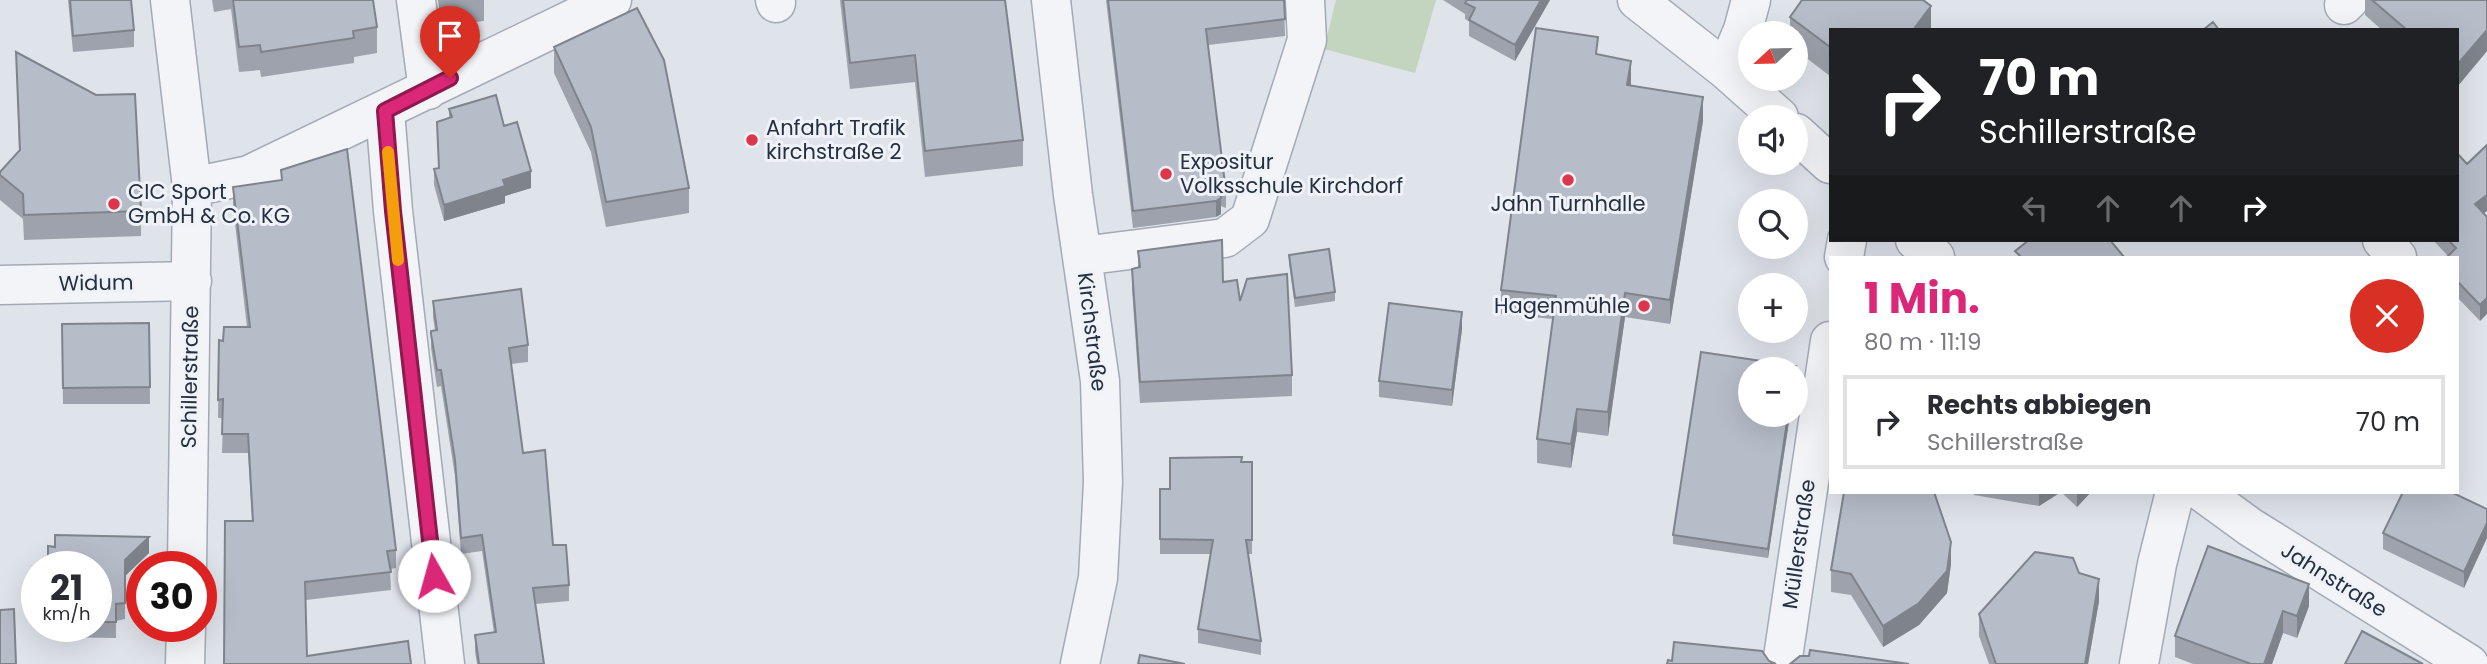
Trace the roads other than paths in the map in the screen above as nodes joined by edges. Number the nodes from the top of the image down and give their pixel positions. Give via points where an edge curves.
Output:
1 (170, 0) edge
2 (416, 0) edge
3 (612, 0) edge
4 (1051, 0) edge
5 (1305, 0) edge
6 (1637, 0) edge
7 (1751, 0) edge
8 (1726, 70) junction
9 (428, 90) junction
10 (1765, 105) edge
11 (385, 111) junction
12 (1808, 143) edge
13 (1829, 163) edge
14 (192, 187) junction
15 (1917, 242) edge
16 (2384, 242) edge
17 (1082, 256) junction
18 (1934, 256) edge
19 (2396, 256) edge
20 (192, 281) junction
21 (0, 285) edge
22 (1829, 348) edge
23 (2174, 494) edge
24 (2205, 494) edge
25 (187, 551) edge
26 (186, 642) edge
27 (185, 664) edge
28 (445, 664) edge
29 (1080, 664) edge
30 (1782, 664) edge
31 (2139, 664) edge
32 (2469, 664) edge

1 - 14 street, Schillerstraße
2 - 9 street
3 - 9 street
4 - 17 street, Kirchstraße
5 - 17 street via 1307,40 1250,219 1225,238
6 - 8 street
7 - 8 street
8 - 10 street
9 - 11 street
11 - 14 street via 249,175
11 - 28 street
12 - 13 street
14 - 20 street, Schillerstraße
15 - 18 street
16 - 19 street
17 - 29 street, Kirchstraße via 1100,381 1103,482 1098,578
20 - 21 street, Widum
20 - 25 street, Schillerstraße
22 - 30 street, Müllerstraße
23 - 31 street
24 - 32 street, Jahnstraße
26 - 27 street

